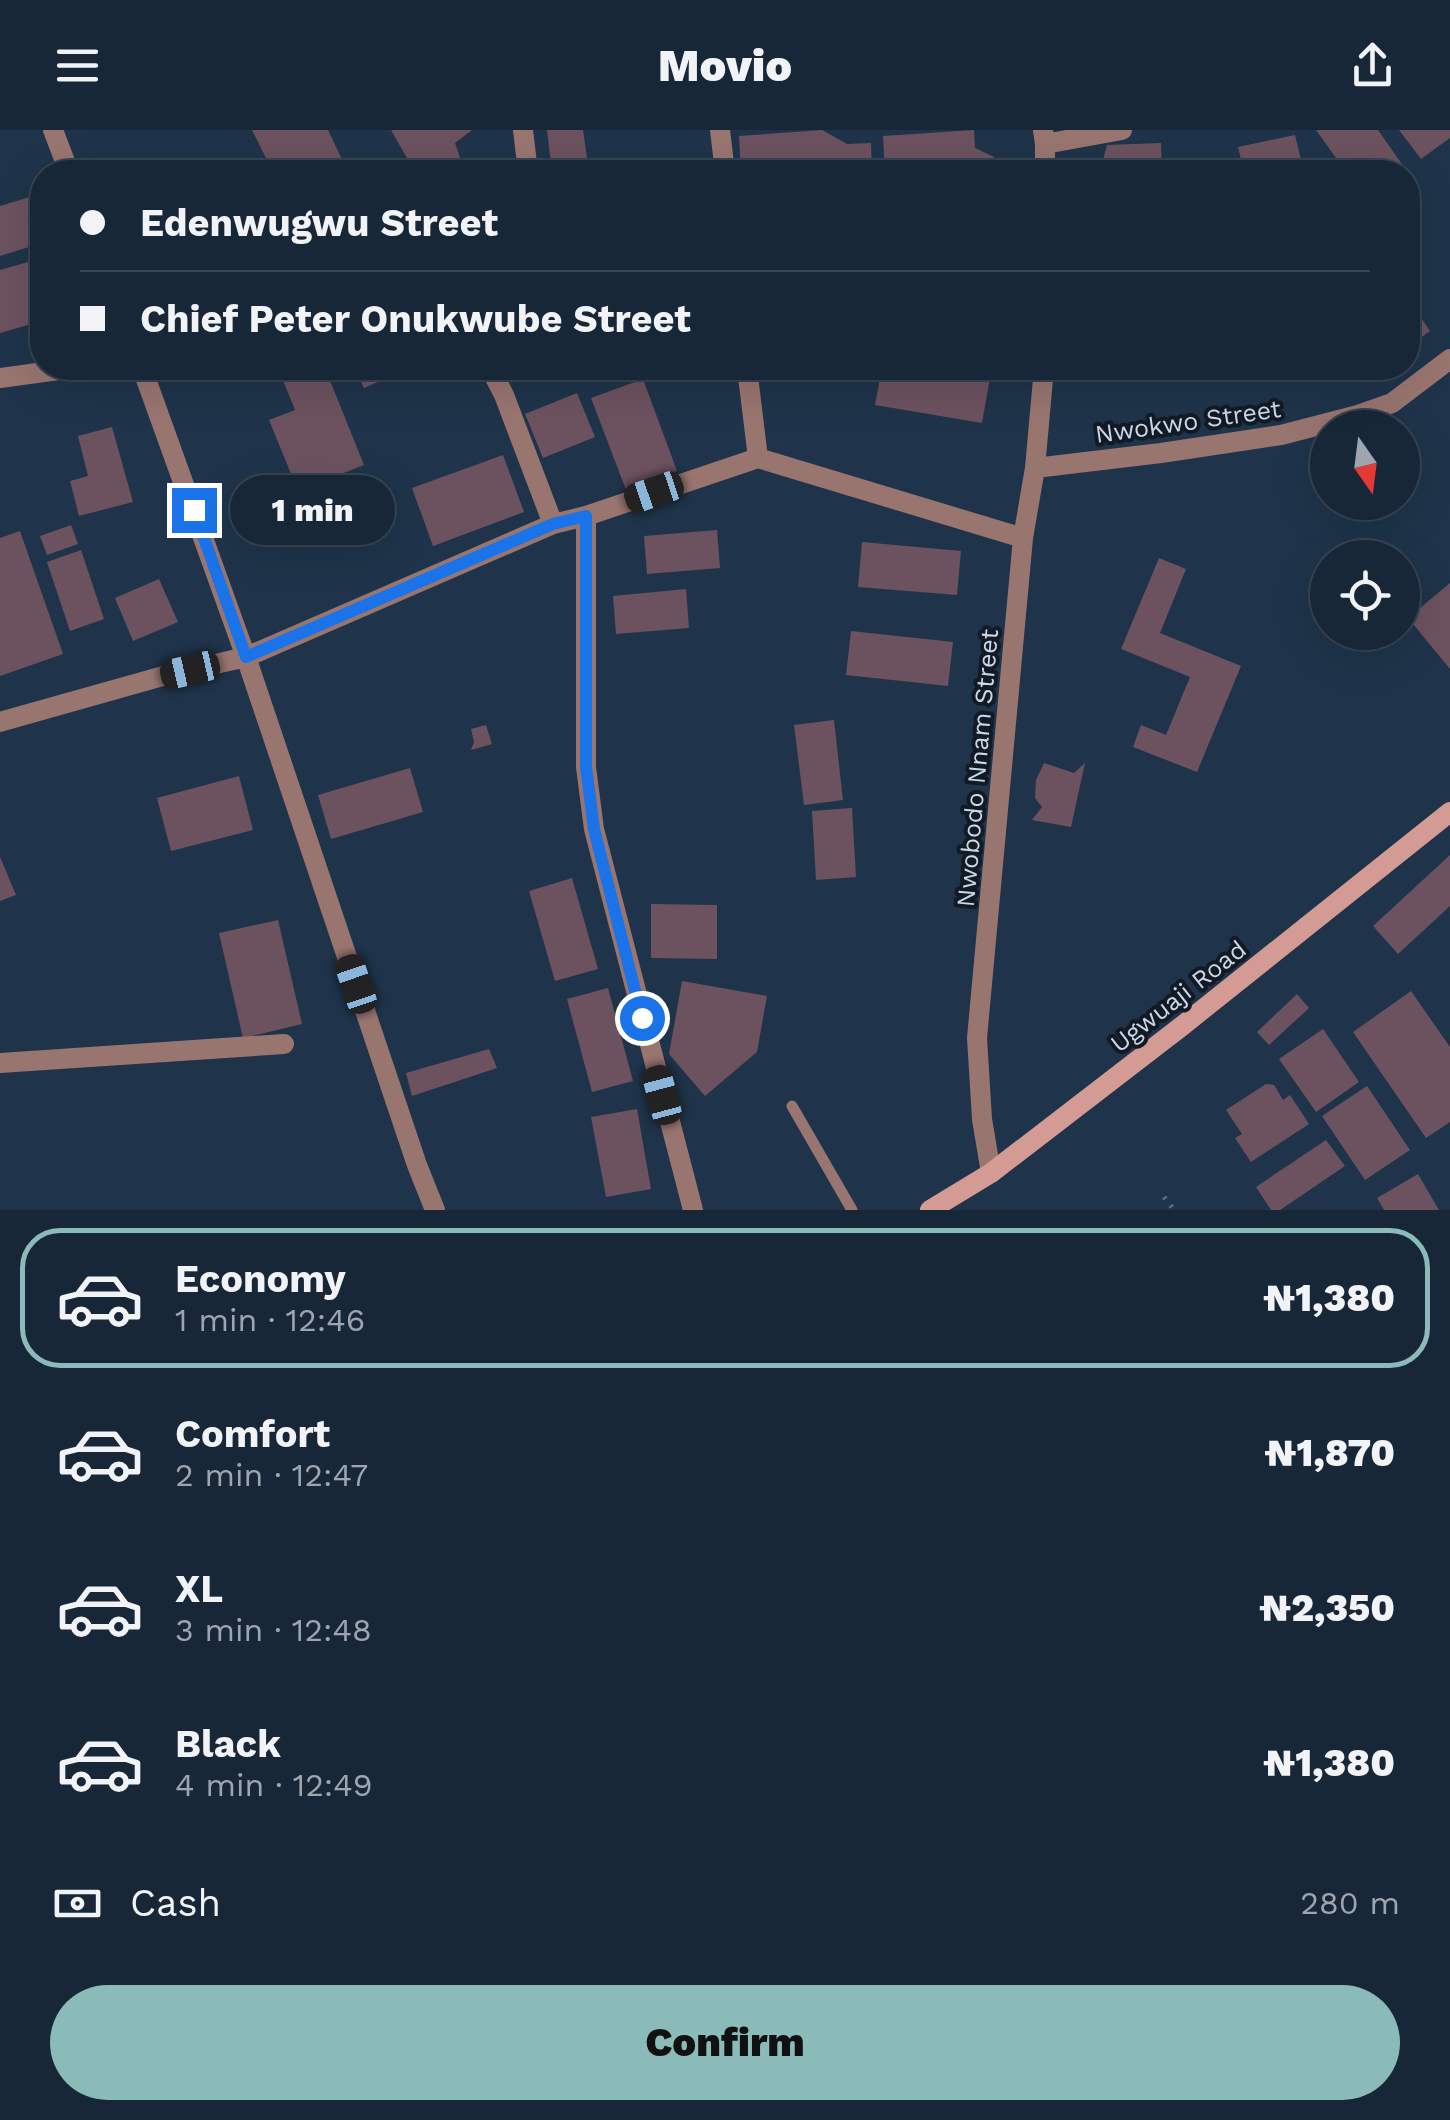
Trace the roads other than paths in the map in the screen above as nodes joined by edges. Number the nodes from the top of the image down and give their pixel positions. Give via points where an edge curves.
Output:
1 (53, 130) edge
2 (523, 130) edge
3 (720, 130) edge
4 (1122, 130) edge
5 (1044, 137) edge
6 (64, 160) edge
7 (527, 160) edge
8 (724, 160) edge
9 (1450, 359) edge
10 (30, 374) edge
11 (0, 378) edge
12 (146, 380) edge
13 (496, 380) edge
14 (749, 380) edge
15 (1044, 380) edge
16 (758, 458) junction
17 (1035, 468) junction
18 (586, 516) junction
19 (553, 524) junction
20 (1022, 538) junction
21 (246, 657) junction
22 (0, 722) edge
23 (1450, 812) edge
24 (284, 1044) dead end
25 (0, 1063) edge
26 (792, 1106) dead end
27 (991, 1173) junction
28 (434, 1210) edge
29 (692, 1210) edge
30 (852, 1210) edge
31 (930, 1210) edge

1 - 6 street
2 - 7 street
3 - 8 street
4 - 5 street
9 - 17 street, Nwokwo Street via 1392,403 1358,415 1281,435
10 - 11 street
12 - 21 street
13 - 19 street
14 - 16 street
15 - 17 street, Nwobodo Nnam Street
16 - 18 street
16 - 20 street
17 - 20 street, Nwobodo Nnam Street
18 - 19 street
18 - 29 street via 586,767 594,829
19 - 21 street
20 - 27 street, Nwobodo Nnam Street via 977,1038
21 - 22 street
21 - 28 street
23 - 27 main road, Ugwuaji Road
24 - 25 street
26 - 30 lane
27 - 31 main road, Ugwuaji Road

